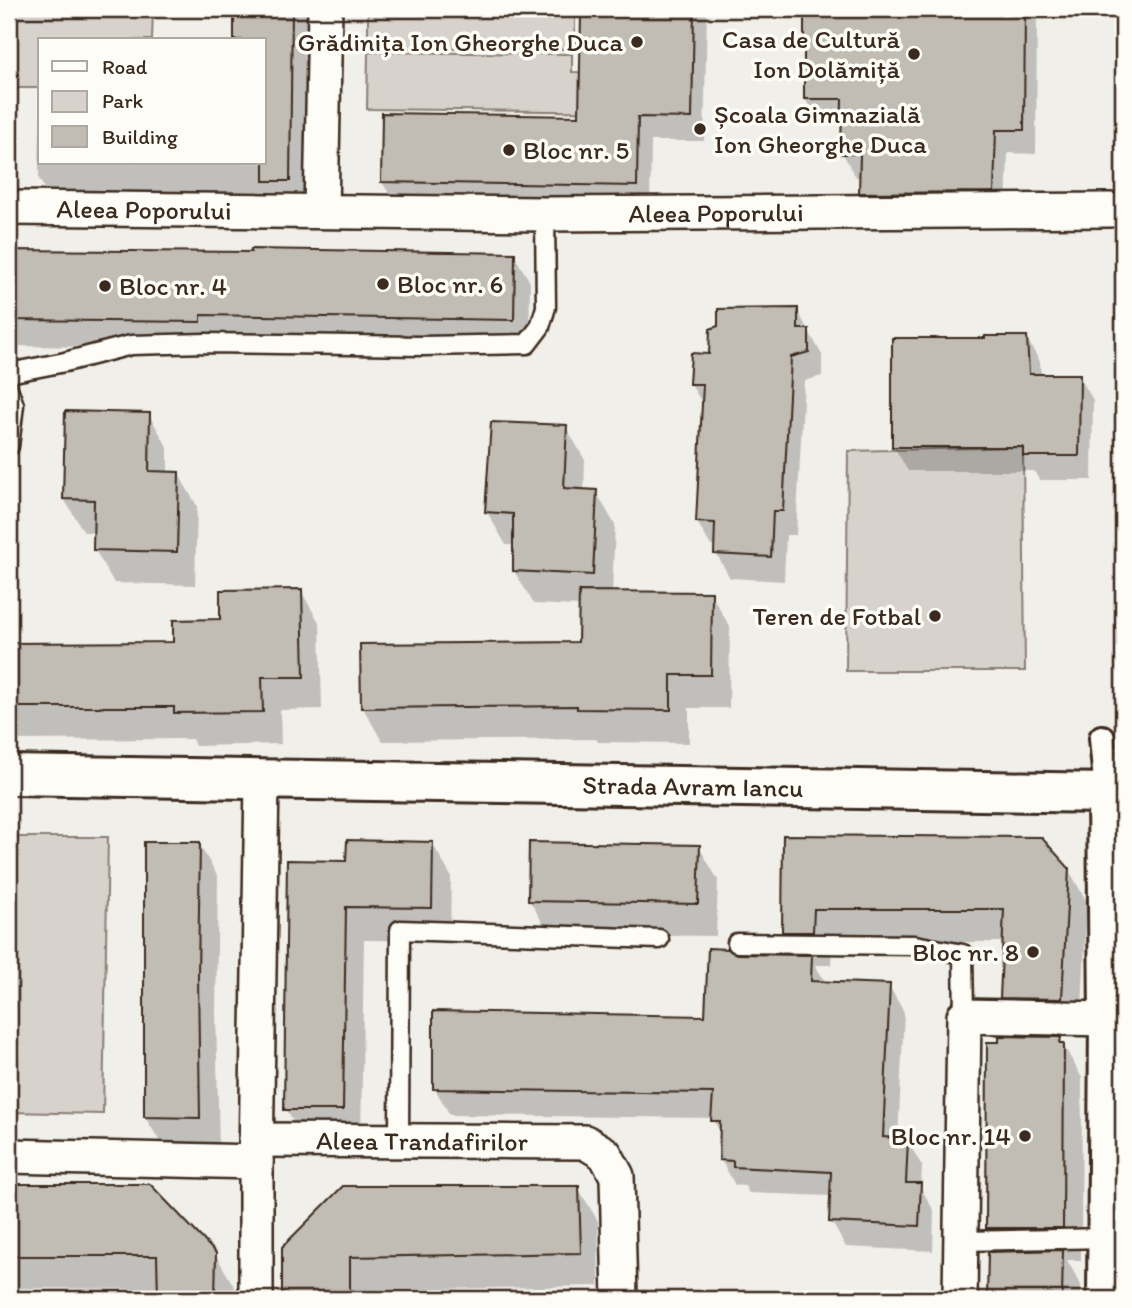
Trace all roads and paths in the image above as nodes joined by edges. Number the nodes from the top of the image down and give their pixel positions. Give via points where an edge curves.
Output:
1 (325, 9) edge
2 (9, 208) edge
3 (1110, 210) dead end
4 (321, 211) junction
5 (545, 214) junction
6 (9, 373) edge
7 (9, 391) edge
8 (9, 446) edge
9 (1102, 738) dead end
10 (9, 775) edge
11 (262, 779) junction
12 (1115, 792) edge
13 (1116, 913) edge
14 (659, 939) dead end
15 (737, 943) dead end
16 (964, 1016) junction
17 (1109, 1018) junction
18 (399, 1142) junction
19 (256, 1151) junction
20 (9, 1156) edge
21 (1115, 1238) edge
22 (961, 1241) junction
23 (256, 1299) edge
24 (620, 1299) edge
25 (960, 1299) edge
26 (1107, 1299) edge

1 - 4 street
2 - 4 street, Aleea Poporului
3 - 5 street, Aleea Poporului
4 - 5 street, Aleea Poporului
5 - 6 lane via 546,307 540,327 527,344 131,345
7 - 8 lane via 14,405
9 - 12 street
10 - 11 street, Strada Avram Iancu
11 - 12 street, Strada Avram Iancu
11 - 19 street
12 - 13 street
13 - 17 street
14 - 18 lane via 400,930
15 - 16 lane via 915,946 963,954
16 - 17 street
16 - 22 street
17 - 21 street
18 - 19 street, Aleea Trandafirilor
18 - 24 street, Aleea Trandafirilor via 585,1142 606,1154 617,1176
19 - 20 street, Aleea Trandafirilor
19 - 23 street
21 - 22 lane
21 - 26 street
22 - 25 street

